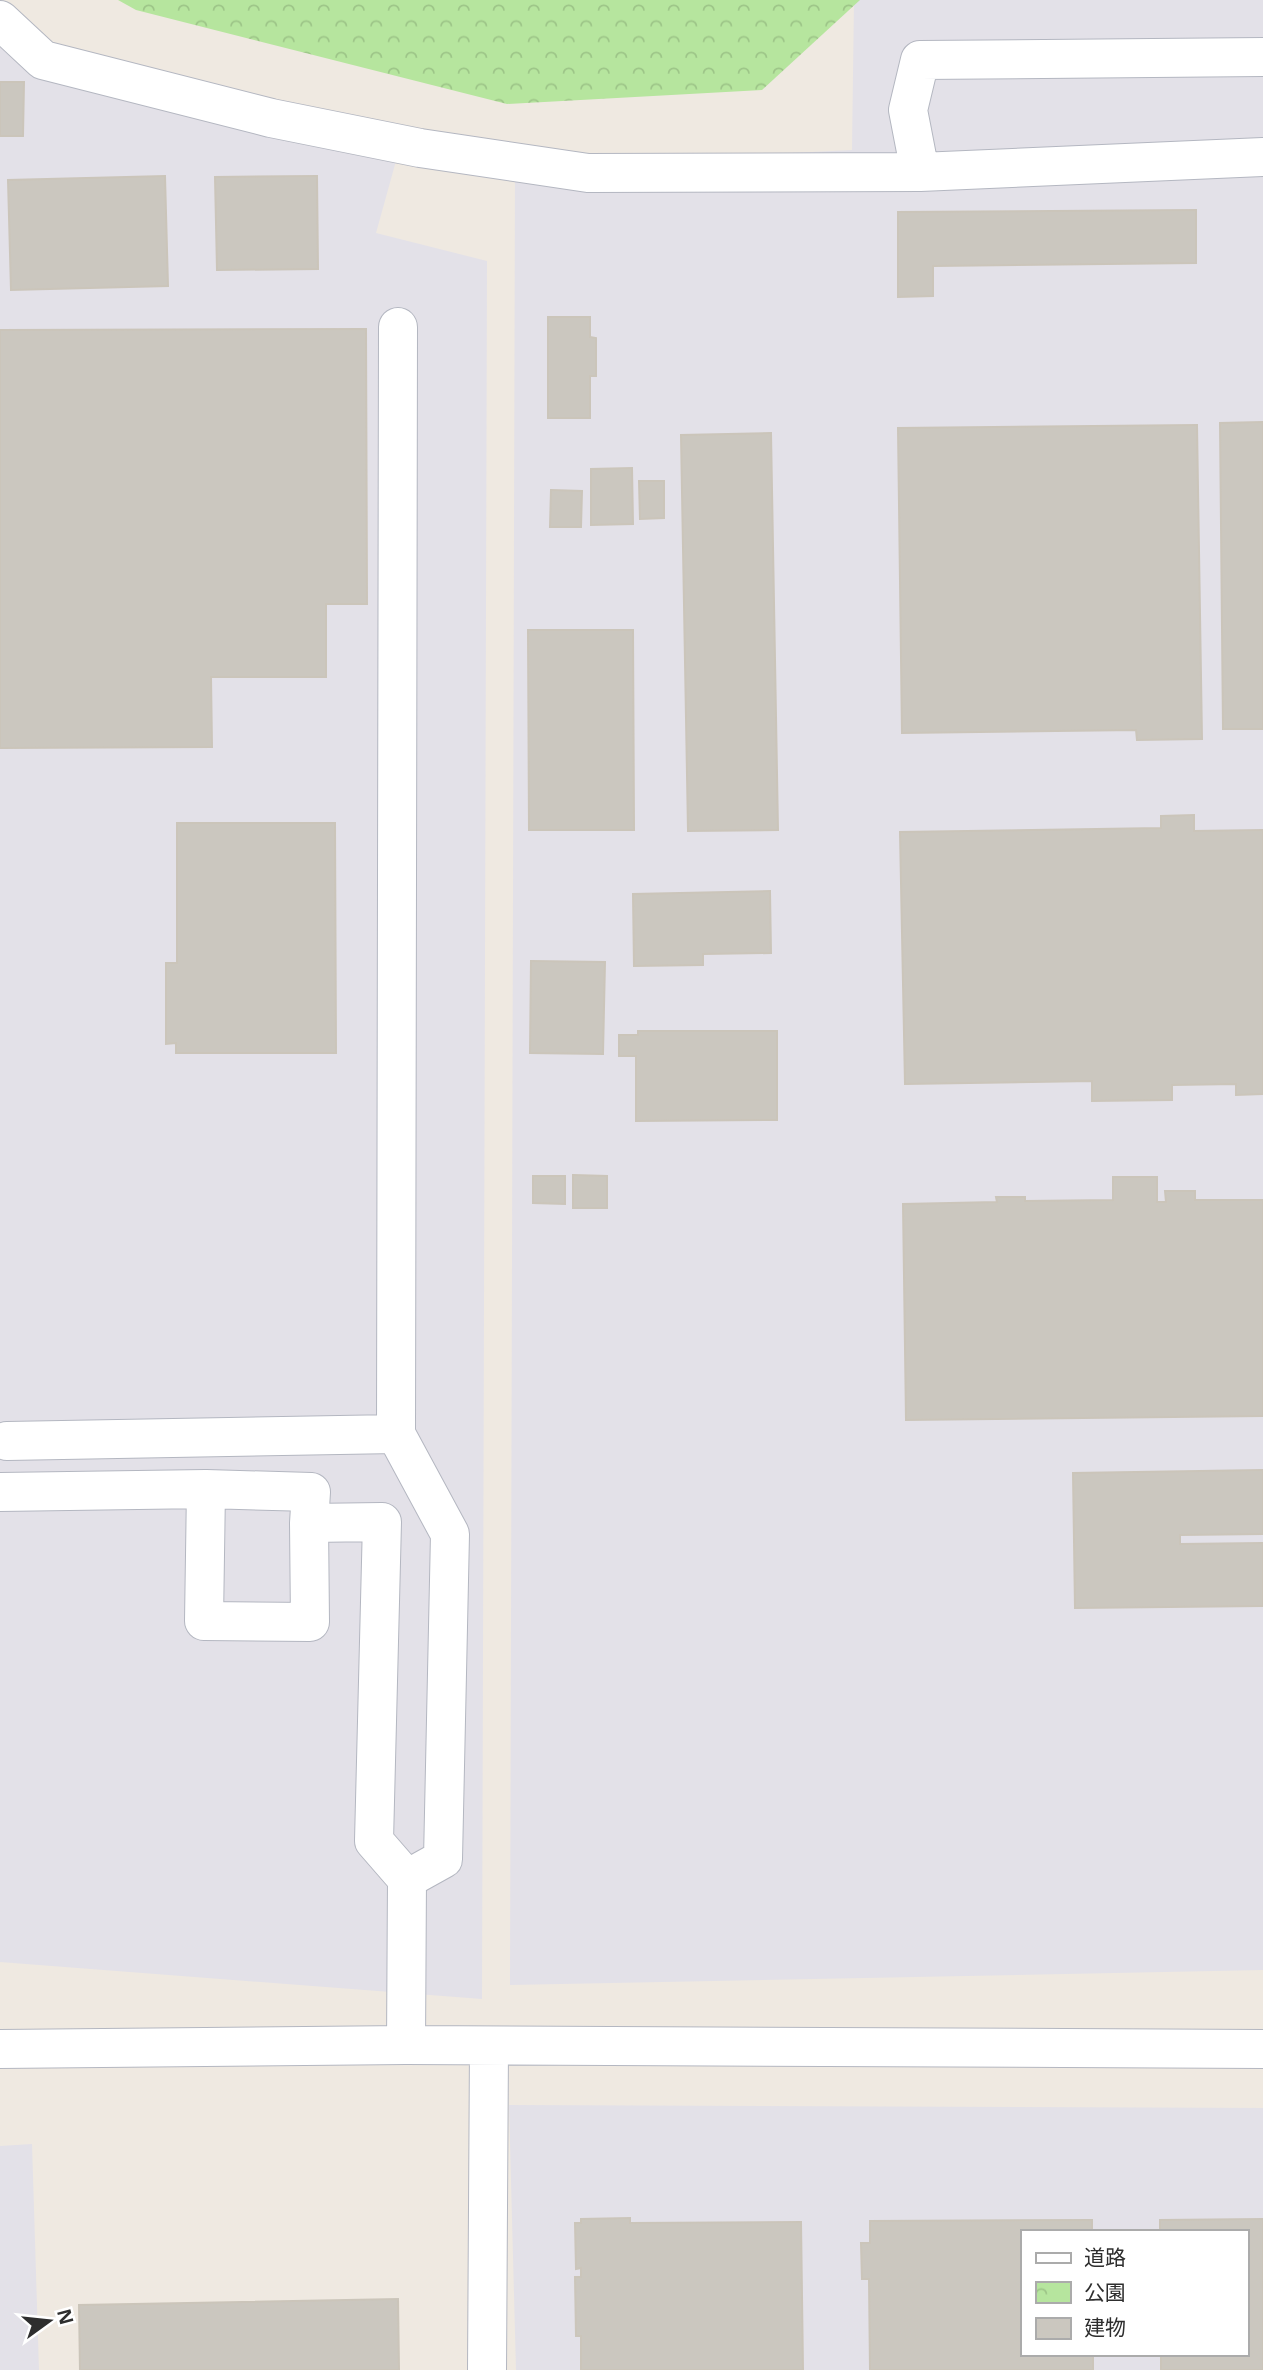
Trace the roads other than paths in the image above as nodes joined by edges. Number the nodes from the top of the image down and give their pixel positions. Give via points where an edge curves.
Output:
1 (0, 20) edge
2 (1263, 57) edge
3 (1263, 157) edge
4 (920, 172) junction
5 (398, 327) dead end
6 (396, 1434) junction
7 (6, 1441) dead end
8 (206, 1489) junction
9 (0, 1492) edge
10 (309, 1523) junction
11 (407, 1879) junction
12 (406, 2045) junction
13 (489, 2046) junction
14 (0, 2049) edge
15 (1263, 2049) edge
16 (487, 2370) edge

1 - 4 street via 43,60 271,118 420,148 588,173
2 - 4 street via 920,60 908,110
3 - 4 street
5 - 6 street
6 - 7 street
6 - 11 street via 450,1534 443,1859
8 - 9 street
8 - 10 street via 311,1492
8 - 10 street via 204,1621 310,1622
10 - 11 street via 382,1522 374,1841
11 - 12 street
12 - 13 street
12 - 14 street
13 - 15 street
13 - 16 street

